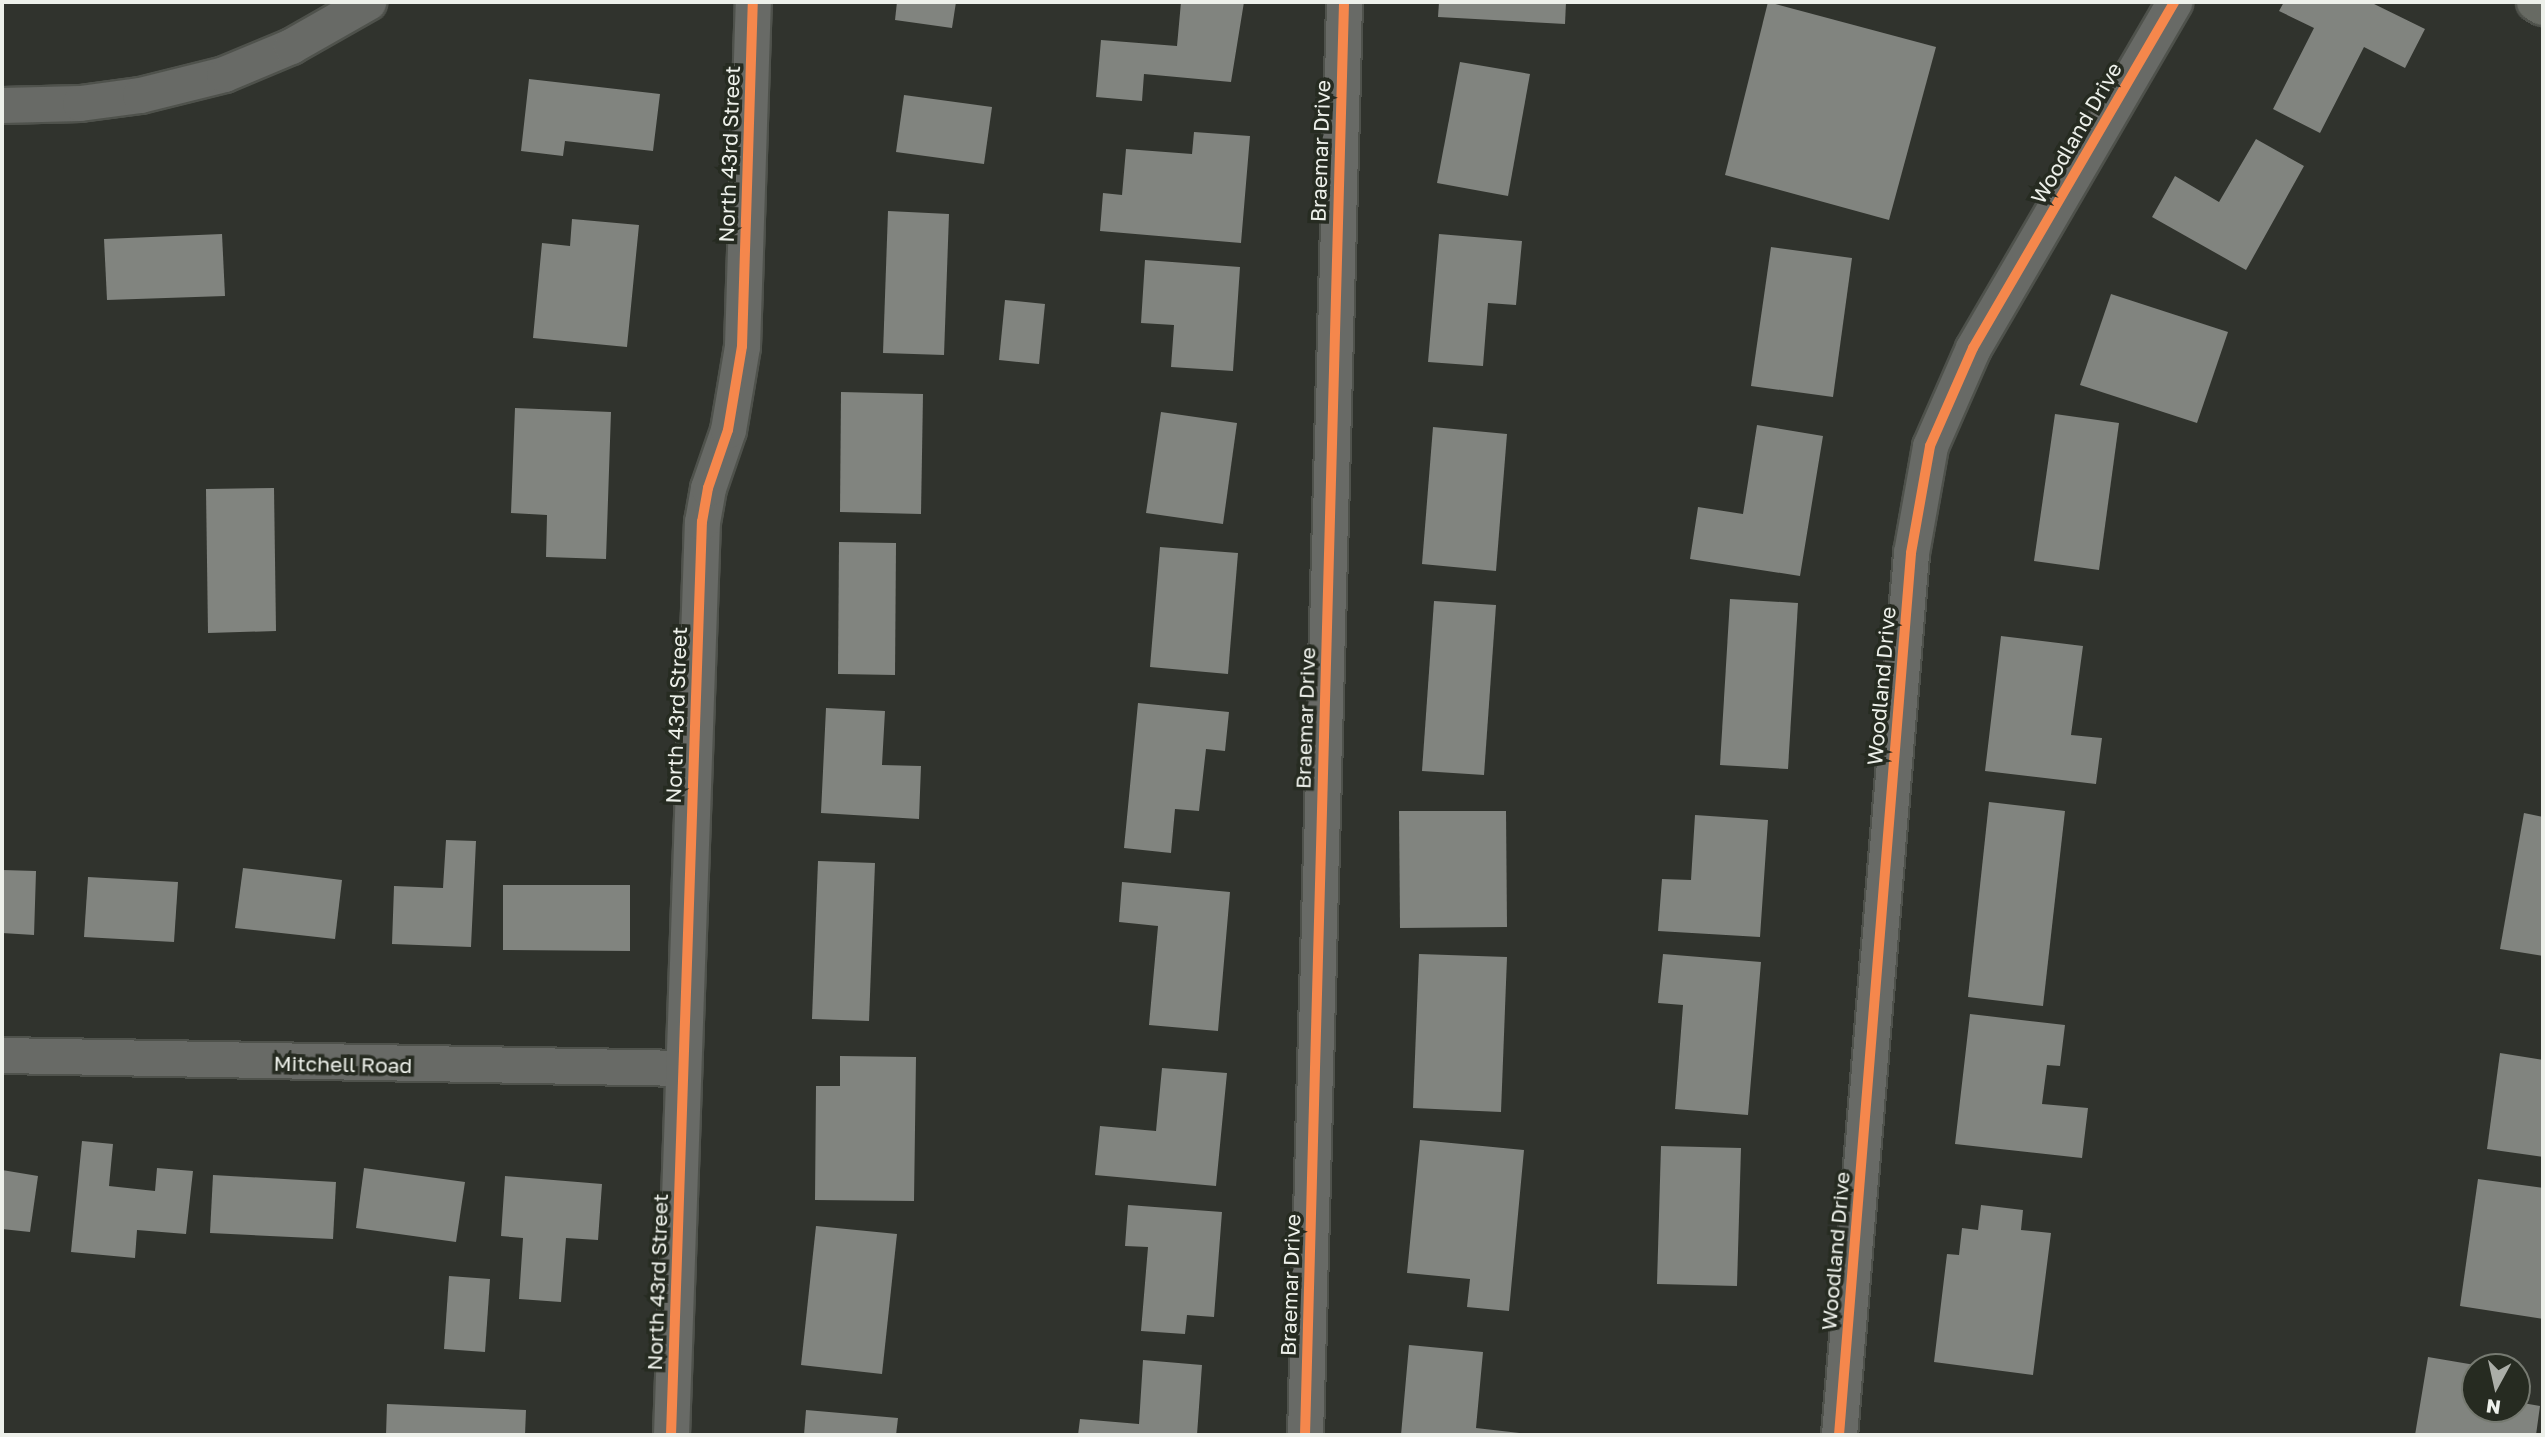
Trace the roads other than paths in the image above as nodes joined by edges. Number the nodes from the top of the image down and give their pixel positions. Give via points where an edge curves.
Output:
1 (368, 2) edge
2 (753, 2) edge
3 (1344, 2) edge
4 (2174, 2) edge
5 (2536, 2) edge
6 (2543, 6) edge
7 (2, 105) edge
8 (2, 1055) edge
9 (683, 1068) junction
10 (671, 1435) edge
11 (1305, 1435) edge
12 (1839, 1435) edge

1 - 7 street via 290,46 224,74 92,101
2 - 9 street, North 43rd Street via 742,346 728,430 702,522
3 - 11 street, Braemar Drive
4 - 12 street, Woodland Drive via 1973,348 1930,446 1911,553
5 - 6 main road
8 - 9 street, Mitchell Road
9 - 10 street, North 43rd Street

